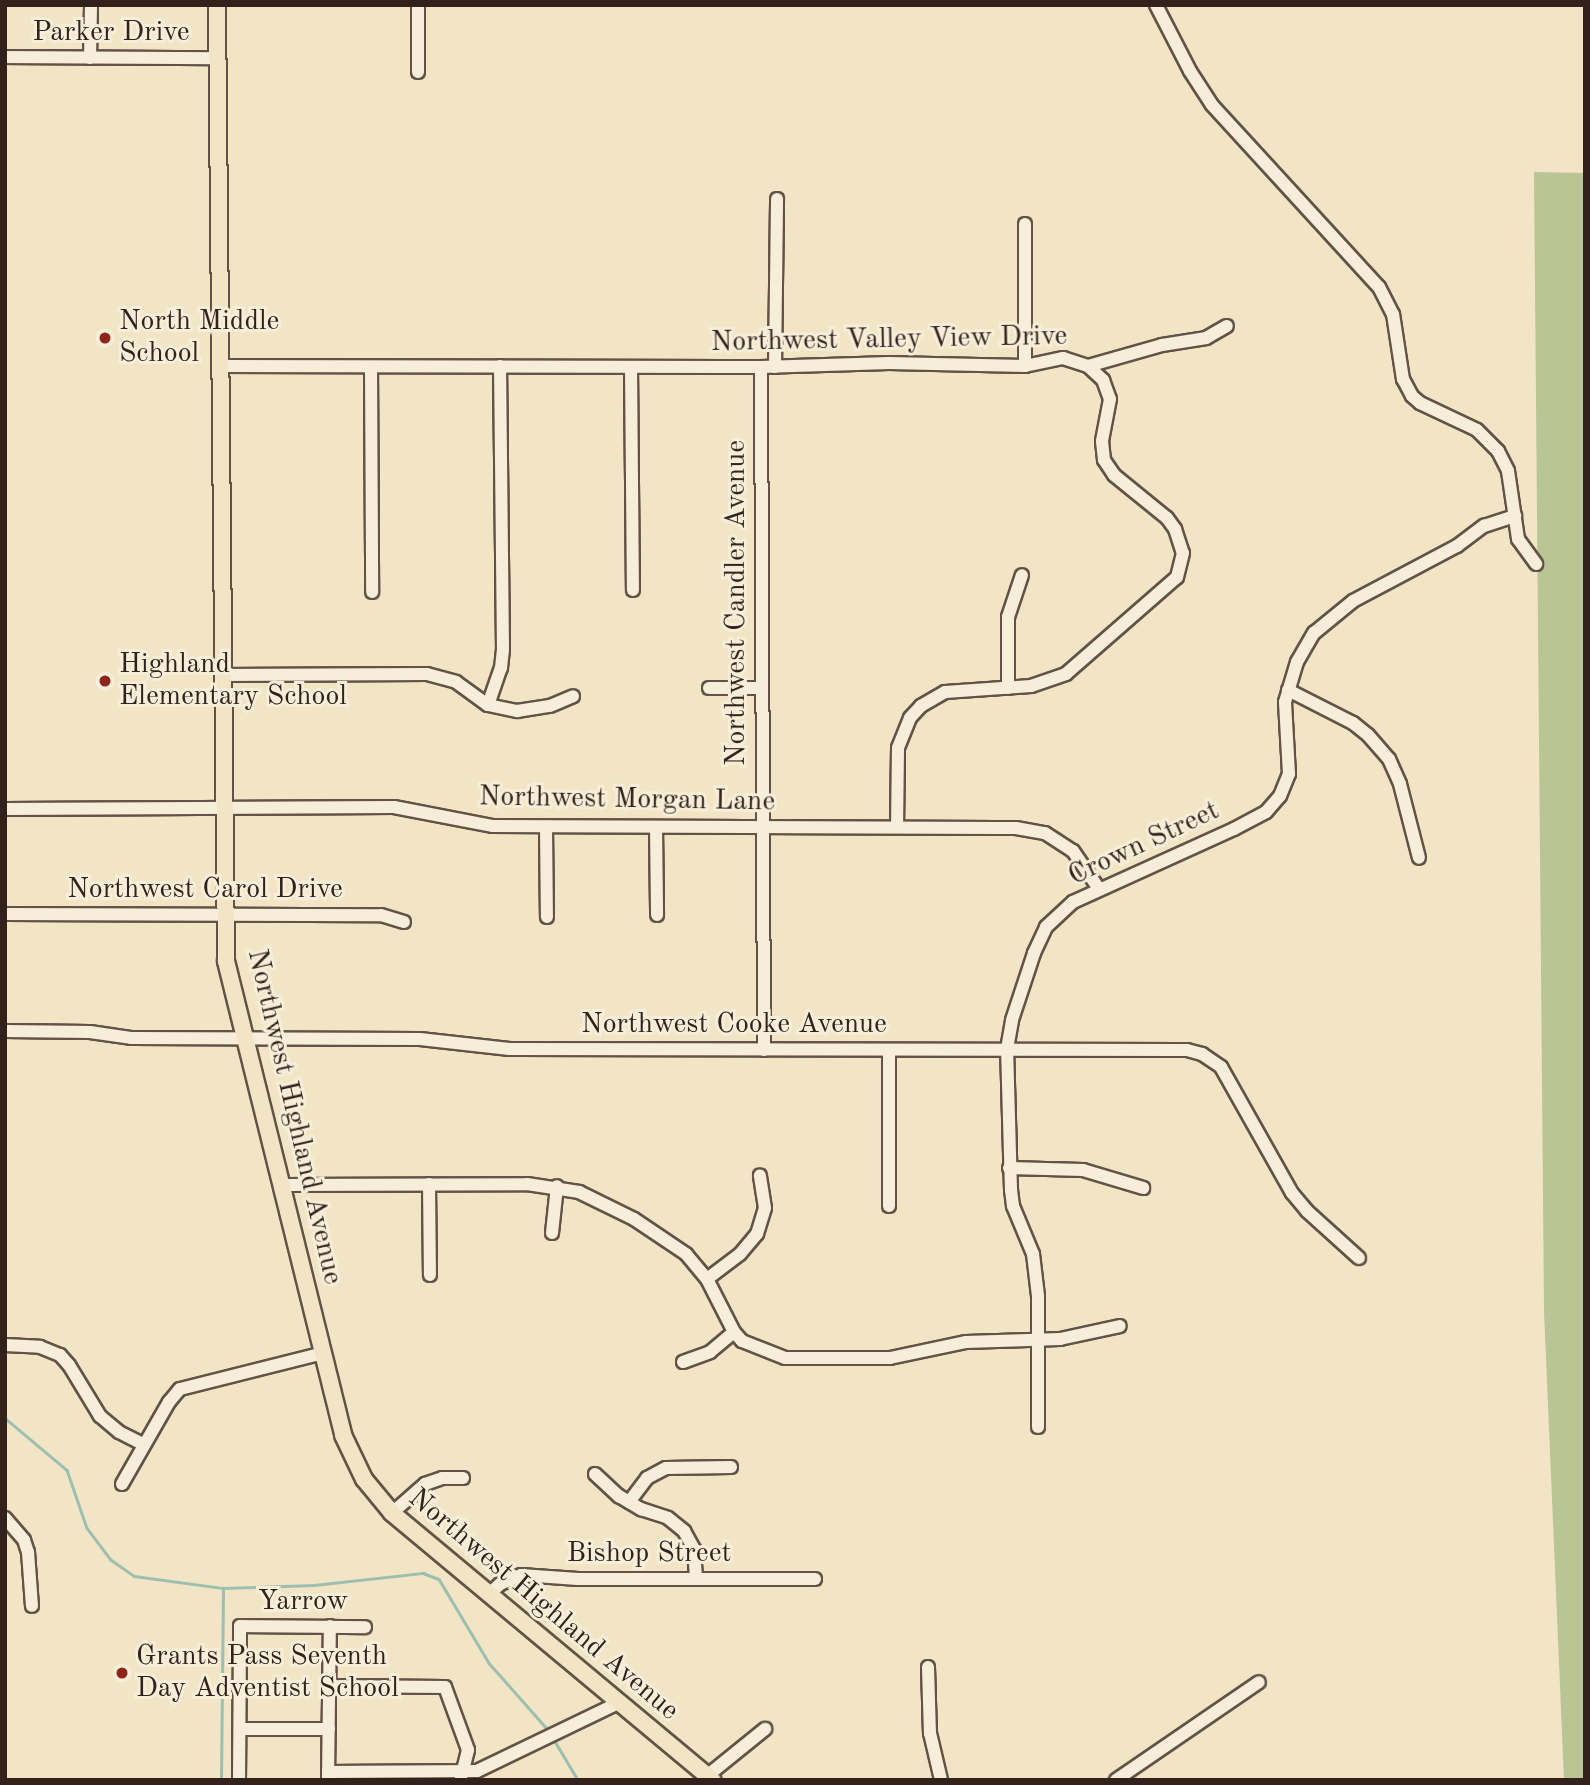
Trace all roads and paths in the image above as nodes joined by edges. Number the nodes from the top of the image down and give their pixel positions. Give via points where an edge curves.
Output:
1 (90, 5) edge
2 (217, 5) edge
3 (418, 5) edge
4 (1156, 5) edge
5 (5, 57) edge
6 (90, 58) junction
7 (216, 58) junction
8 (418, 72) dead end
9 (777, 199) dead end
10 (1025, 224) dead end
11 (1227, 326) dead end
12 (220, 366) junction
13 (500, 366) junction
14 (1025, 366) junction
15 (1088, 366) junction
16 (371, 367) junction
17 (768, 367) junction
18 (631, 368) junction
19 (1515, 516) junction
20 (1536, 564) dead end
21 (1022, 575) dead end
22 (633, 590) dead end
23 (372, 592) dead end
24 (221, 675) junction
25 (709, 688) dead end
26 (761, 688) junction
27 (1008, 688) junction
28 (1288, 690) junction
29 (573, 696) dead end
30 (488, 705) junction
31 (223, 808) junction
32 (5, 809) edge
33 (763, 826) junction
34 (897, 826) junction
35 (546, 827) junction
36 (656, 827) junction
37 (1419, 858) dead end
38 (1099, 889) junction
39 (5, 914) edge
40 (224, 915) junction
41 (657, 915) dead end
42 (547, 917) dead end
43 (404, 922) dead end
44 (5, 1031) edge
45 (245, 1039) junction
46 (1007, 1049) junction
47 (764, 1050) junction
48 (889, 1050) junction
49 (1009, 1168) junction
50 (760, 1174) dead end
51 (429, 1184) junction
52 (284, 1185) junction
53 (557, 1186) junction
54 (1143, 1188) dead end
55 (889, 1206) dead end
56 (552, 1233) dead end
57 (1359, 1258) dead end
58 (430, 1275) dead end
59 (707, 1279) junction
60 (1120, 1326) dead end
61 (734, 1332) junction
62 (1039, 1340) junction
63 (5, 1345) edge
64 (323, 1353) junction
65 (683, 1362) dead end
66 (1038, 1427) dead end
67 (144, 1445) junction
68 (731, 1467) dead end
69 (595, 1474) dead end
70 (463, 1478) dead end
71 (122, 1484) dead end
72 (629, 1502) junction
73 (392, 1513) junction
74 (5, 1518) edge
75 (696, 1578) junction
76 (815, 1579) dead end
77 (489, 1594) junction
78 (32, 1606) dead end
79 (330, 1626) junction
80 (365, 1627) dead end
81 (928, 1667) dead end
82 (1259, 1682) dead end
83 (329, 1686) junction
84 (618, 1703) junction
85 (240, 1729) junction
86 (329, 1729) junction
87 (765, 1729) dead end
88 (328, 1776) edge
89 (462, 1776) edge
90 (709, 1778) edge
91 (239, 1780) edge
92 (941, 1780) edge
93 (1116, 1780) edge

1 - 6 street
2 - 7 main road, Northwest Highland Avenue
3 - 8 street
4 - 19 street via 1195,80 1226,122 1379,287 1393,314 1403,379 1412,396 1477,430 1498,451 1508,471
5 - 6 street, Parker Drive
6 - 7 street, Parker Drive
7 - 12 main road, Northwest Highland Avenue
9 - 17 street, Northwest Candler Avenue
10 - 14 street
11 - 15 street via 1206,338
12 - 16 street, Northwest Valley View Drive
12 - 24 main road, Northwest Highland Avenue
13 - 16 street, Northwest Valley View Drive
13 - 18 street, Northwest Valley View Drive
13 - 30 street via 503,650
14 - 15 street, Northwest Valley View Drive via 1063,358
14 - 17 street, Northwest Valley View Drive via 866,363
15 - 27 street, Northwest Valley View Drive via 1103,380 1110,399 1102,441 1107,467 1171,524 1181,541 1181,565 1168,588 1066,674 1031,687
16 - 23 street
17 - 18 street, Northwest Valley View Drive
17 - 26 street, Northwest Candler Avenue
18 - 22 street
19 - 20 street via 1521,547
19 - 28 street, Crown Street via 1484,526 1457,547 1339,610 1304,649
21 - 27 street via 1008,617
24 - 30 street via 427,674 456,682
24 - 31 main road, Northwest Highland Avenue
25 - 26 street
26 - 33 street, Northwest Candler Avenue
27 - 34 street, Northwest Valley View Drive via 945,692 932,697 910,718 898,748
28 - 37 street via 1353,723 1379,746 1401,784
28 - 38 street, Crown Street via 1289,774 1273,805 1257,818
29 - 30 street via 531,711
31 - 32 street, Northwest Morgan Lane
31 - 35 street, Northwest Morgan Lane via 394,807 479,825
31 - 40 main road, Northwest Highland Avenue
33 - 34 street, Northwest Morgan Lane
33 - 36 street, Northwest Morgan Lane
33 - 47 street, Northwest Candler Avenue
34 - 38 street, Northwest Morgan Lane via 1016,828 1045,833 1073,851
35 - 36 street, Northwest Morgan Lane
35 - 42 street
36 - 41 street
38 - 46 street, Crown Street via 1073,902 1046,928 1012,1020
39 - 40 street, Northwest Carol Drive
40 - 43 street, Northwest Carol Drive via 381,915
40 - 45 main road, Northwest Highland Avenue via 226,961
44 - 45 street, Northwest Cooke Avenue
45 - 47 street, Northwest Cooke Avenue via 420,1039 509,1049
45 - 52 main road, Northwest Highland Avenue
46 - 48 street, Northwest Cooke Avenue
46 - 49 street, Crown Street
46 - 57 street, Northwest Cooke Avenue via 1187,1050 1212,1059 1228,1077 1292,1193
47 - 48 street, Northwest Cooke Avenue
48 - 55 street
49 - 54 street via 1083,1170
49 - 62 street, Crown Street via 1013,1206 1036,1270
50 - 59 street via 765,1208 757,1234
51 - 52 street
51 - 53 street
51 - 58 street
52 - 64 main road, Northwest Highland Avenue
53 - 56 street
53 - 59 street via 601,1201 634,1219 686,1254
59 - 61 street
60 - 62 street
61 - 62 street via 768,1354 807,1359 890,1358 966,1342
61 - 65 street via 710,1352
62 - 66 street, Crown Street
63 - 67 street via 40,1347 60,1355 100,1416
64 - 67 street via 180,1389
64 - 73 main road, Northwest Highland Avenue via 348,1448 364,1479
67 - 71 street
68 - 72 street via 666,1468 647,1478
69 - 72 street
70 - 73 street via 425,1484
72 - 75 street via 668,1518 684,1531 694,1549
73 - 77 main road, Northwest Highland Avenue
74 - 78 street via 28,1552
75 - 76 street, Bishop Street
75 - 77 street, Bishop Street via 521,1575
77 - 84 main road, Northwest Highland Avenue
79 - 80 street, Yarrow
79 - 83 street
79 - 85 street, Yarrow via 240,1626
81 - 92 street via 930,1733
82 - 93 street
83 - 86 street
83 - 89 street via 445,1687 468,1750
84 - 89 street
84 - 90 main road, Northwest Highland Avenue
85 - 86 street
85 - 91 street
86 - 88 street
87 - 90 street
88 - 89 street

